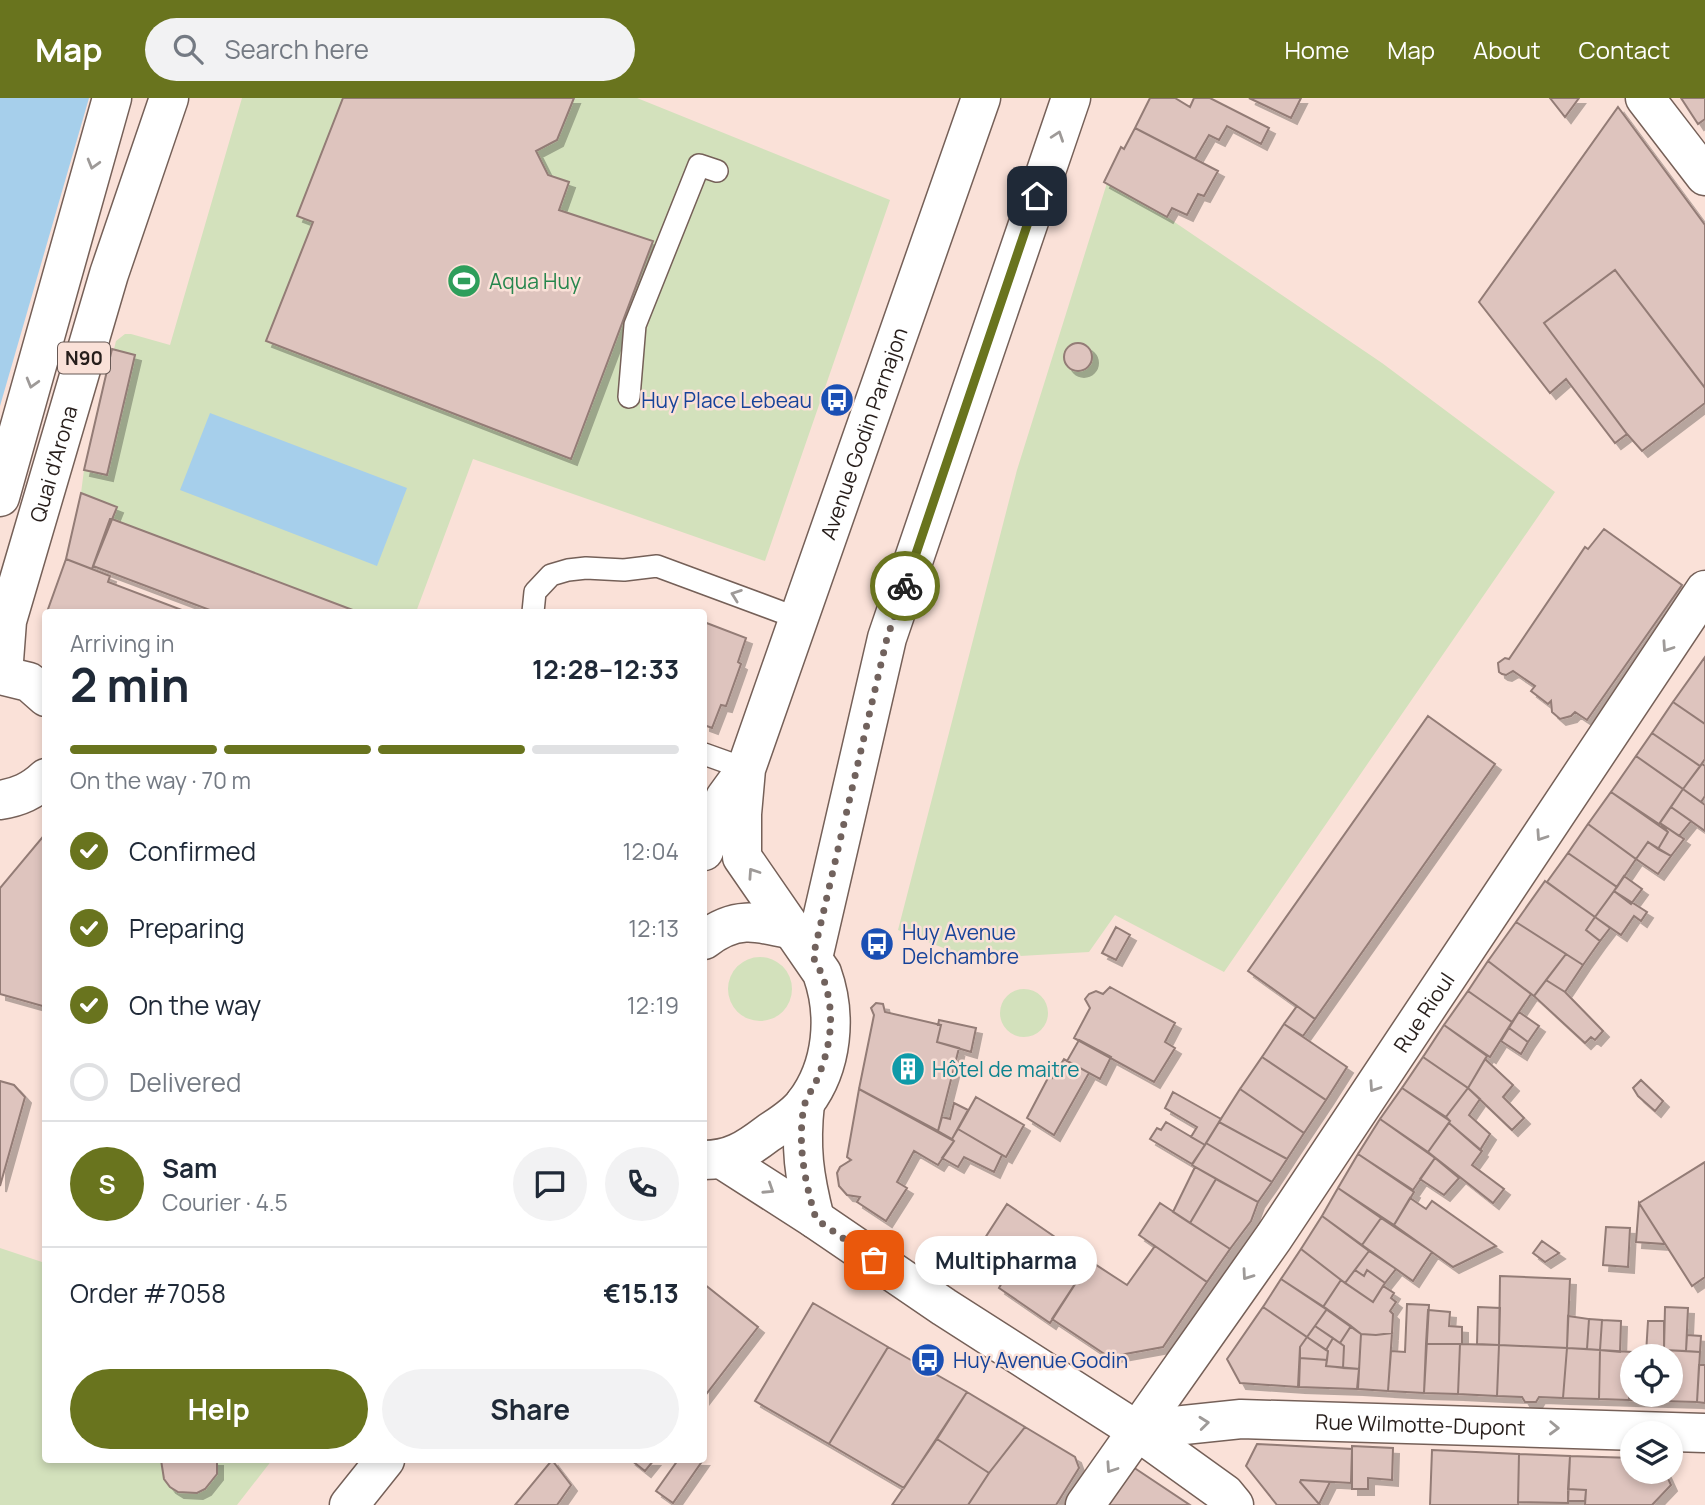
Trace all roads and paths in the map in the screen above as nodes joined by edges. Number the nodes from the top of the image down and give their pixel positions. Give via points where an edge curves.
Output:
1 (111, 98) edge
2 (169, 98) edge
3 (1071, 98) edge
4 (1645, 98) edge
5 (980, 99) edge
6 (717, 171) dead end
7 (1705, 176) edge
8 (629, 397) dead end
9 (0, 497) edge
10 (1705, 590) edge
11 (3, 607) edge
12 (533, 609) edge
13 (800, 618) junction
14 (2, 675) edge
15 (42, 693) edge
16 (707, 755) edge
17 (747, 769) junction
18 (42, 782) edge
19 (0, 801) edge
20 (707, 843) edge
21 (707, 938) edge
22 (802, 944) junction
23 (805, 1103) junction
24 (713, 1160) edge
25 (816, 1219) junction
26 (1136, 1430) junction
27 (1705, 1433) edge
28 (383, 1463) edge
29 (349, 1505) edge
30 (1085, 1505) edge
31 (1234, 1505) edge

1 -> 9 street
2 - 11 street, Quai d'Arona / N90
22 -> 3 street via 887,638
4 - 7 street
5 - 13 street, Avenue Godin Parnajon
6 - 8 lane via 699,165 635,325
10 -> 26 street, Rue Rioul via 1274,1237
11 - 14 street, Quai d'Arona / N90
13 -> 12 lane via 657,566 586,568 551,575 535,592
13 - 17 street, Avenue Godin Parnajon
14 - 15 street, N90 via 29,682
16 - 17 lane
17 - 20 street, Avenue Godin Parnajon via 725,798
22 -> 17 street, Avenue Godin Parnajon via 743,857
18 - 19 street via 19,797
21 - 22 street via 719,928 743,921 764,923
22 - 23 street, Avenue Godin Parnajon via 826,983 832,1012 827,1054
23 - 24 street, Avenue Godin Parnajon via 744,1152
23 - 25 street via 801,1138 804,1177
24 -> 25 street
25 - 26 street
26 -> 27 street, Rue Wilmotte-Dupont via 1241,1419
26 -> 30 street, Rue Rioul
26 - 31 street
28 - 29 street

